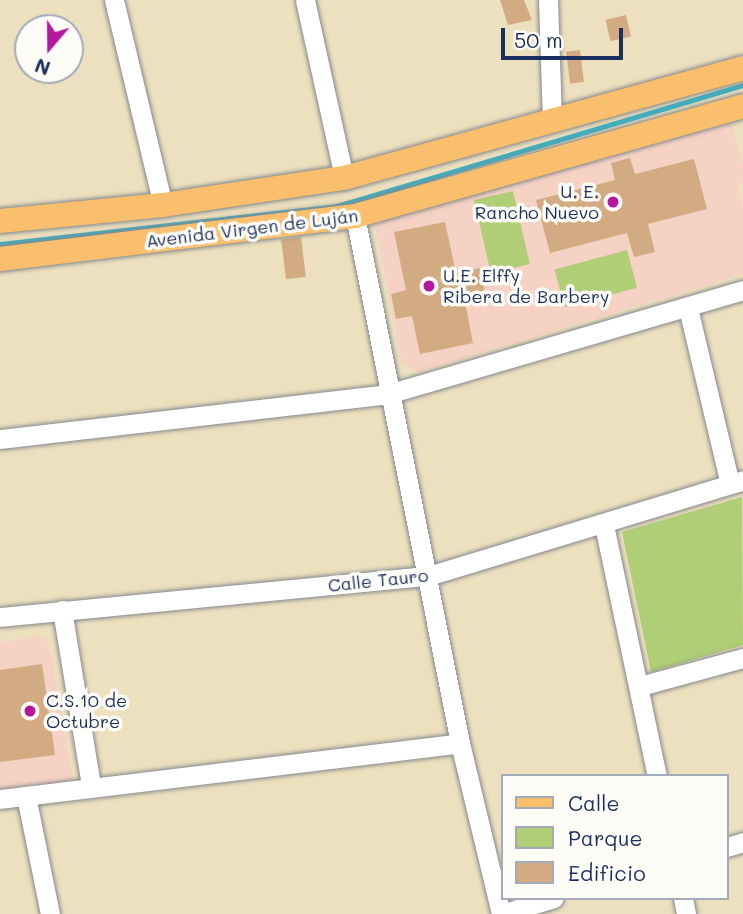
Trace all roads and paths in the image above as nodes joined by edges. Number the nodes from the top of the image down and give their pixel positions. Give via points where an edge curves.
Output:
1 (114, 0) edge
2 (304, 0) edge
3 (548, 0) edge
4 (743, 68) edge
5 (743, 106) edge
6 (552, 122) junction
7 (344, 178) junction
8 (163, 205) junction
9 (355, 216) junction
10 (0, 221) edge
11 (0, 259) edge
12 (743, 290) edge
13 (688, 308) junction
14 (388, 394) junction
15 (0, 439) edge
16 (736, 482) edge
17 (604, 525) junction
18 (428, 576) junction
19 (62, 610) junction
20 (0, 617) edge
21 (743, 658) edge
22 (639, 686) junction
23 (460, 743) junction
24 (657, 774) edge
25 (91, 785) junction
26 (26, 796) junction
27 (0, 799) edge
28 (547, 900) edge
29 (50, 914) edge
30 (501, 914) edge

1 - 8 street
2 - 7 street
3 - 6 street
4 - 6 main road, Avenida Virgen de Luján
5 - 9 main road, Avenida Virgen de Luján
6 - 7 main road, Avenida Virgen de Luján
7 - 8 main road, Avenida Virgen de Luján
8 - 10 main road, Avenida Virgen de Luján
9 - 11 main road, Avenida Virgen de Luján
9 - 14 street
12 - 13 street
13 - 14 street
13 - 16 street
14 - 15 street
14 - 18 street
16 - 17 street, Calle Tauro
17 - 18 street, Calle Tauro
17 - 22 street
18 - 19 street, Calle Tauro
18 - 23 street
19 - 20 street, Calle Tauro
19 - 25 street
21 - 22 street
22 - 24 street
23 - 25 street
23 - 30 street
25 - 26 street
26 - 27 street
26 - 29 street
28 - 30 street

